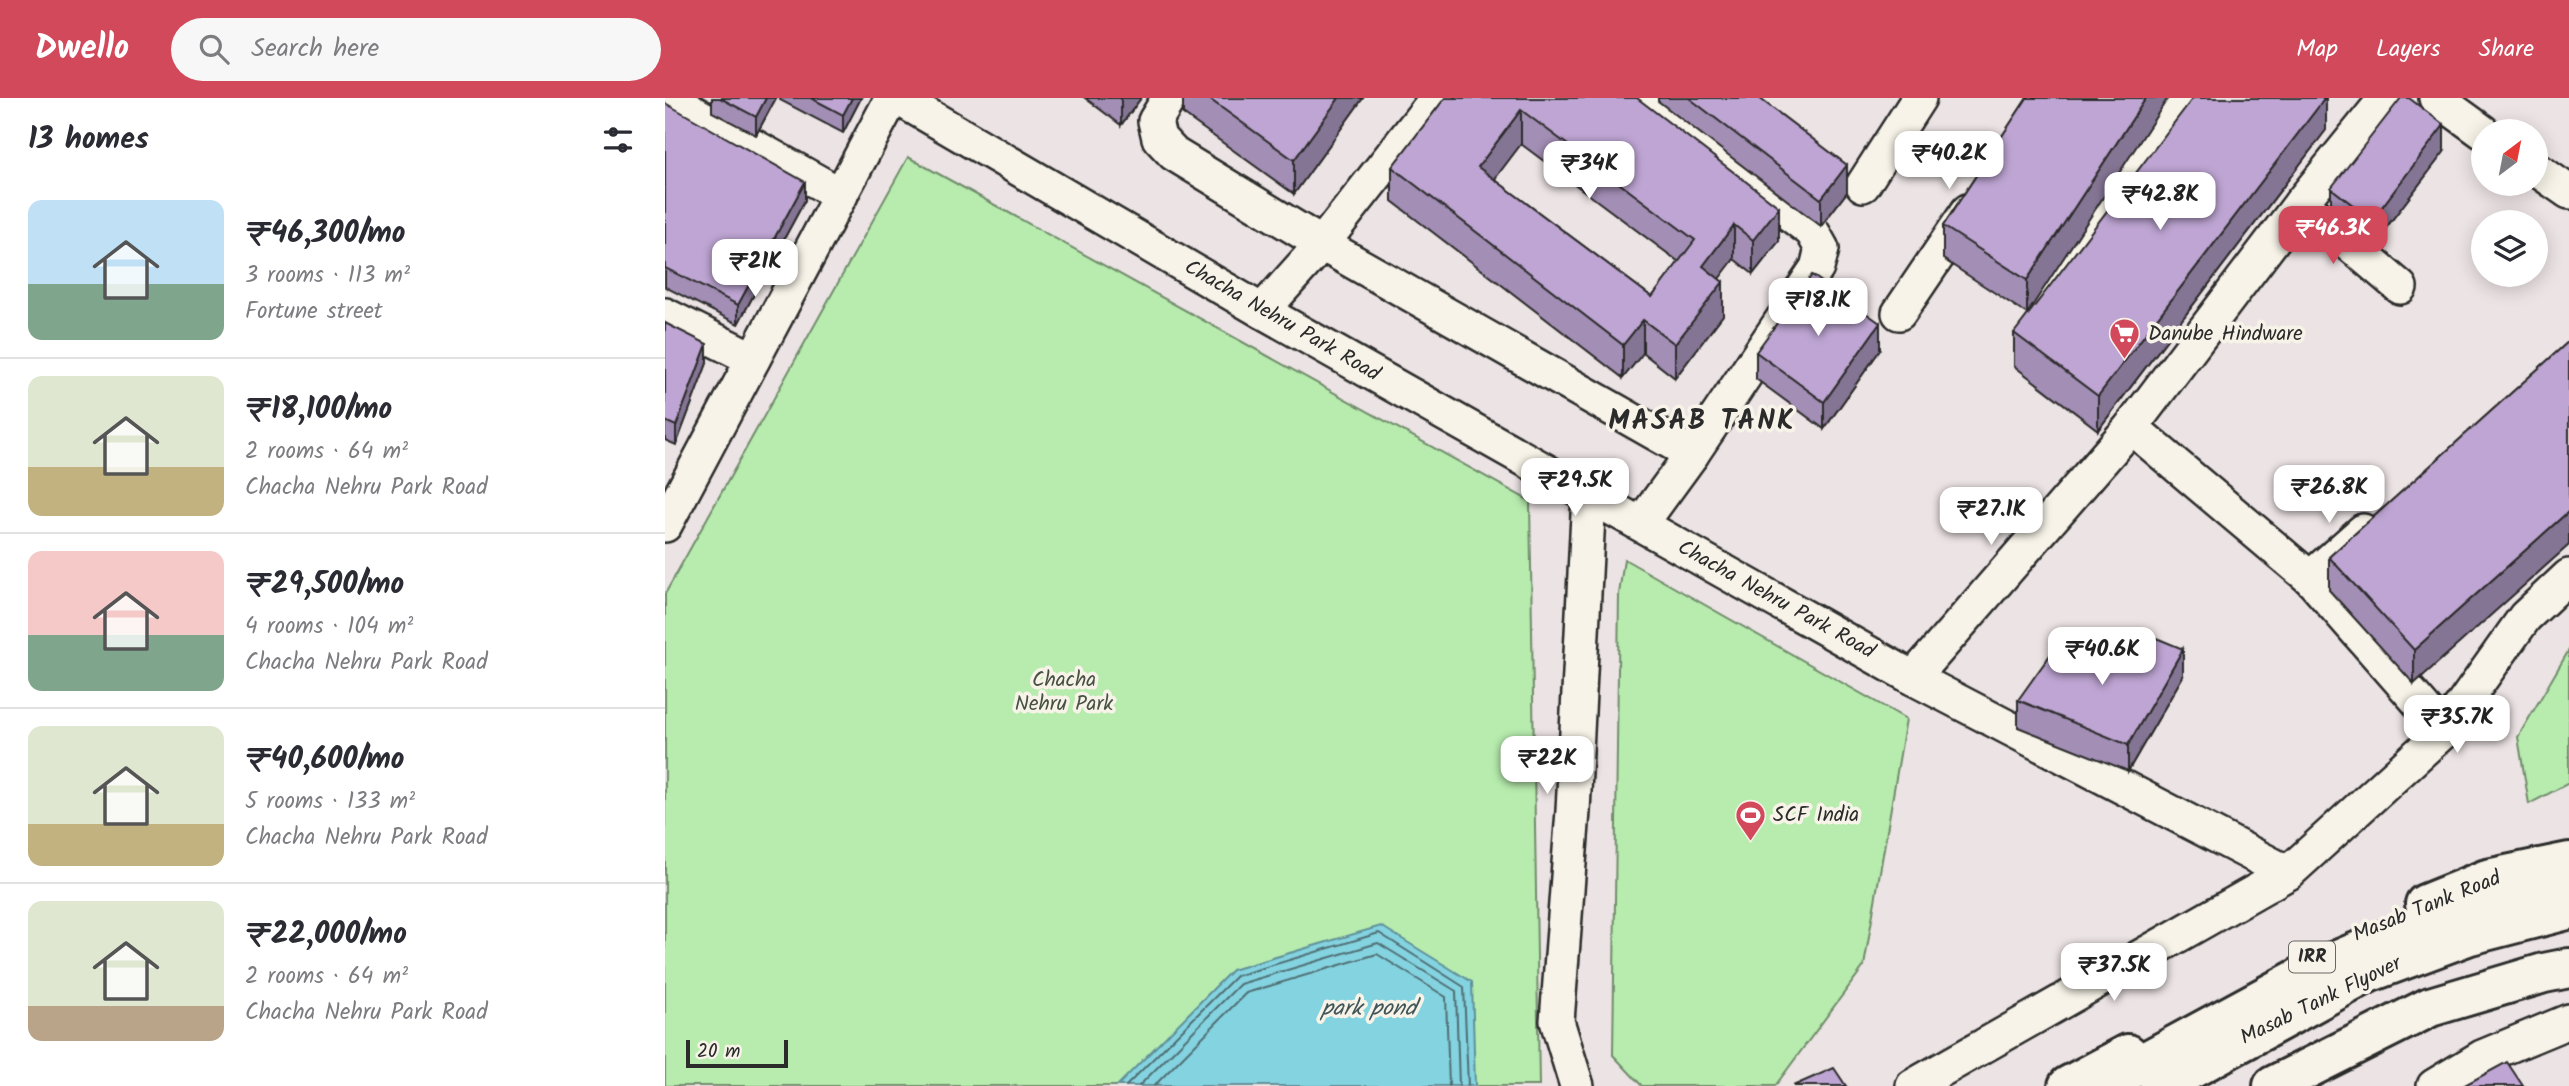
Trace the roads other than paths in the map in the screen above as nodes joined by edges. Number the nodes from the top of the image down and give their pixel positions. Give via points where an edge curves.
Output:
1 (667, 98) edge
2 (892, 98) edge
3 (898, 98) edge
4 (1169, 98) edge
5 (1437, 98) edge
6 (1637, 98) edge
7 (1919, 98) edge
8 (2182, 98) edge
9 (2386, 98) edge
10 (2436, 98) edge
11 (2471, 123) edge
12 (2548, 177) edge
13 (1863, 185) dead end
14 (1984, 187) edge
15 (2569, 192) edge
16 (841, 195) junction
17 (2301, 203) junction
18 (1322, 244) junction
19 (2400, 287) dead end
20 (2037, 308) edge
21 (1262, 311) junction
22 (1899, 313) dead end
23 (665, 315) edge
24 (753, 359) junction
25 (2131, 427) junction
26 (1692, 454) junction
27 (678, 471) edge
28 (1589, 495) junction
29 (2382, 514) edge
30 (1641, 524) junction
31 (665, 525) edge
32 (2569, 576) edge
33 (2310, 578) junction
34 (1913, 678) junction
35 (2444, 731) junction
36 (2569, 862) edge
37 (2288, 873) junction
38 (2569, 884) edge
39 (2569, 909) edge
40 (2569, 968) edge
41 (2569, 1021) edge
42 (1577, 1086) edge
43 (1913, 1086) edge
44 (2068, 1086) edge
45 (2100, 1086) edge
46 (2160, 1086) edge
47 (2273, 1086) edge
48 (2434, 1086) edge

1 - 16 street
2 - 16 street
3 - 21 street, Chacha Nehru Park Road
4 - 18 street via 1155,121 1159,138 1174,154
5 - 18 street
6 - 26 street via 1812,231 1822,249 1817,268
7 - 13 street
8 - 20 street
9 - 17 street
10 - 11 street
12 - 15 street
14 - 22 street
16 - 24 street
17 - 19 street
17 - 25 street
18 - 21 street
18 - 26 street
21 - 28 street, Chacha Nehru Park Road
23 - 24 street
24 - 27 street
25 - 33 street
25 - 34 street
26 - 30 street
27 - 31 street
28 - 30 street, Chacha Nehru Park Road
28 - 42 street via 1557,1021
29 - 33 street
30 - 34 street, Chacha Nehru Park Road
32 - 35 street via 2525,617
33 - 35 street
34 - 37 street, Chacha Nehru Park Road
35 - 37 street
36 - 44 main road, Masab Tank Road / IRR via 2487,879 2373,925
37 - 43 street
38 - 45 main road, Masab Tank Flyover via 2467,905 2314,970
39 - 46 main road, Masab Tank Flyover via 2470,935 2368,973
40 - 47 main road via 2430,1007
41 - 48 street via 2483,1057

